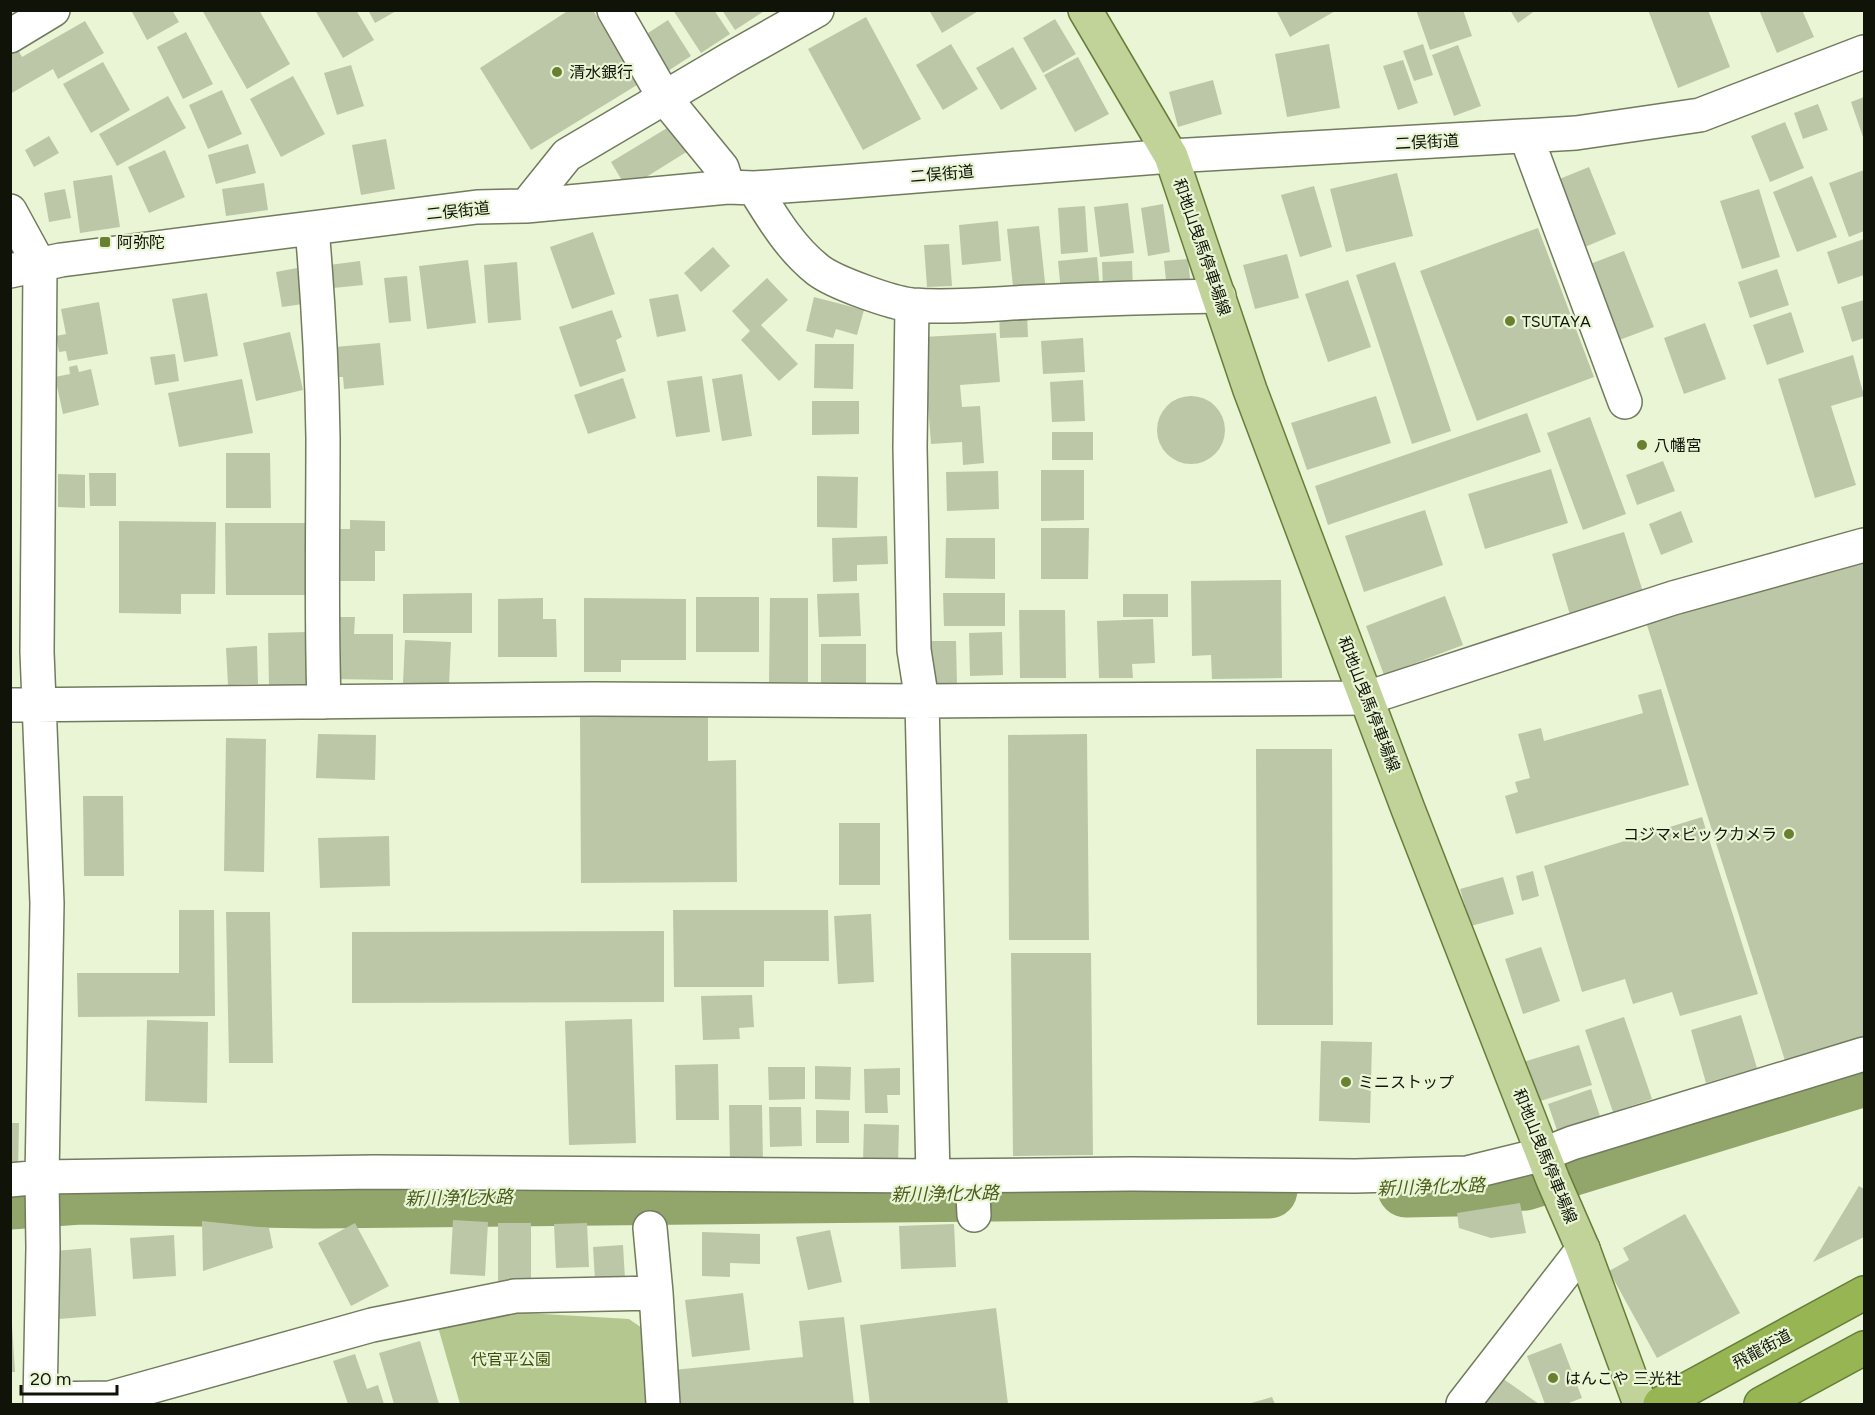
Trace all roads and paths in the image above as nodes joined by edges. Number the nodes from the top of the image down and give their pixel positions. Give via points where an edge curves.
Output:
1 (53, 10) edge
2 (614, 10) edge
3 (817, 10) edge
4 (1085, 10) edge
5 (10, 36) edge
6 (1864, 52) edge
7 (664, 97) junction
8 (1526, 136) junction
9 (1171, 156) junction
10 (741, 187) junction
11 (526, 206) junction
12 (10, 211) edge
13 (312, 228) junction
14 (25, 268) edge
15 (1219, 296) junction
16 (912, 304) junction
17 (1625, 402) dead end
18 (1864, 545) edge
19 (1367, 698) junction
20 (922, 701) junction
21 (324, 702) junction
22 (24, 705) edge
23 (1864, 1053) edge
24 (1549, 1167) junction
25 (933, 1176) junction
26 (972, 1176) junction
27 (32, 1182) edge
28 (974, 1215) dead end
29 (650, 1228) dead end
30 (1583, 1249) junction
31 (656, 1293) junction
32 (1864, 1293) edge
33 (1864, 1348) edge
34 (40, 1402) edge
35 (663, 1404) edge
36 (1463, 1404) edge
37 (1640, 1404) edge
38 (1659, 1404) edge
39 (1761, 1404) edge

1 - 5 street
2 - 7 street
3 - 7 street
4 - 9 main road, 和地山曳馬停車場線
6 - 8 street, 二俣街道 via 1700,115 1576,133
7 - 10 street
7 - 11 street via 567,155
8 - 9 street, 二俣街道
8 - 17 street
9 - 10 street, 二俣街道
9 - 15 main road, 和地山曳馬停車場線
10 - 11 street, 二俣街道
10 - 16 street via 819,271 892,301
11 - 13 street, 二俣街道 via 477,207
12 - 14 street
13 - 14 street, 二俣街道
13 - 21 street via 319,316
14 - 22 street via 37,640
15 - 16 street
15 - 19 main road, 和地山曳馬停車場線 via 1250,390
16 - 20 street via 914,639
18 - 19 street via 1673,598
19 - 20 street
19 - 24 main road, 和地山曳馬停車場線
20 - 21 street
20 - 25 street
21 - 22 street
22 - 27 street via 47,903
23 - 24 street via 1572,1143
24 - 26 street via 1355,1176
24 - 30 main road, 和地山曳馬停車場線
25 - 26 street
25 - 27 street via 374,1172
26 - 28 street
27 - 34 street via 43,1223
29 - 31 street
30 - 36 street
30 - 37 main road, 和地山曳馬停車場線
31 - 34 street via 515,1296 372,1325 110,1398
31 - 35 street
32 - 38 highway, 飛龍街道
33 - 39 highway

